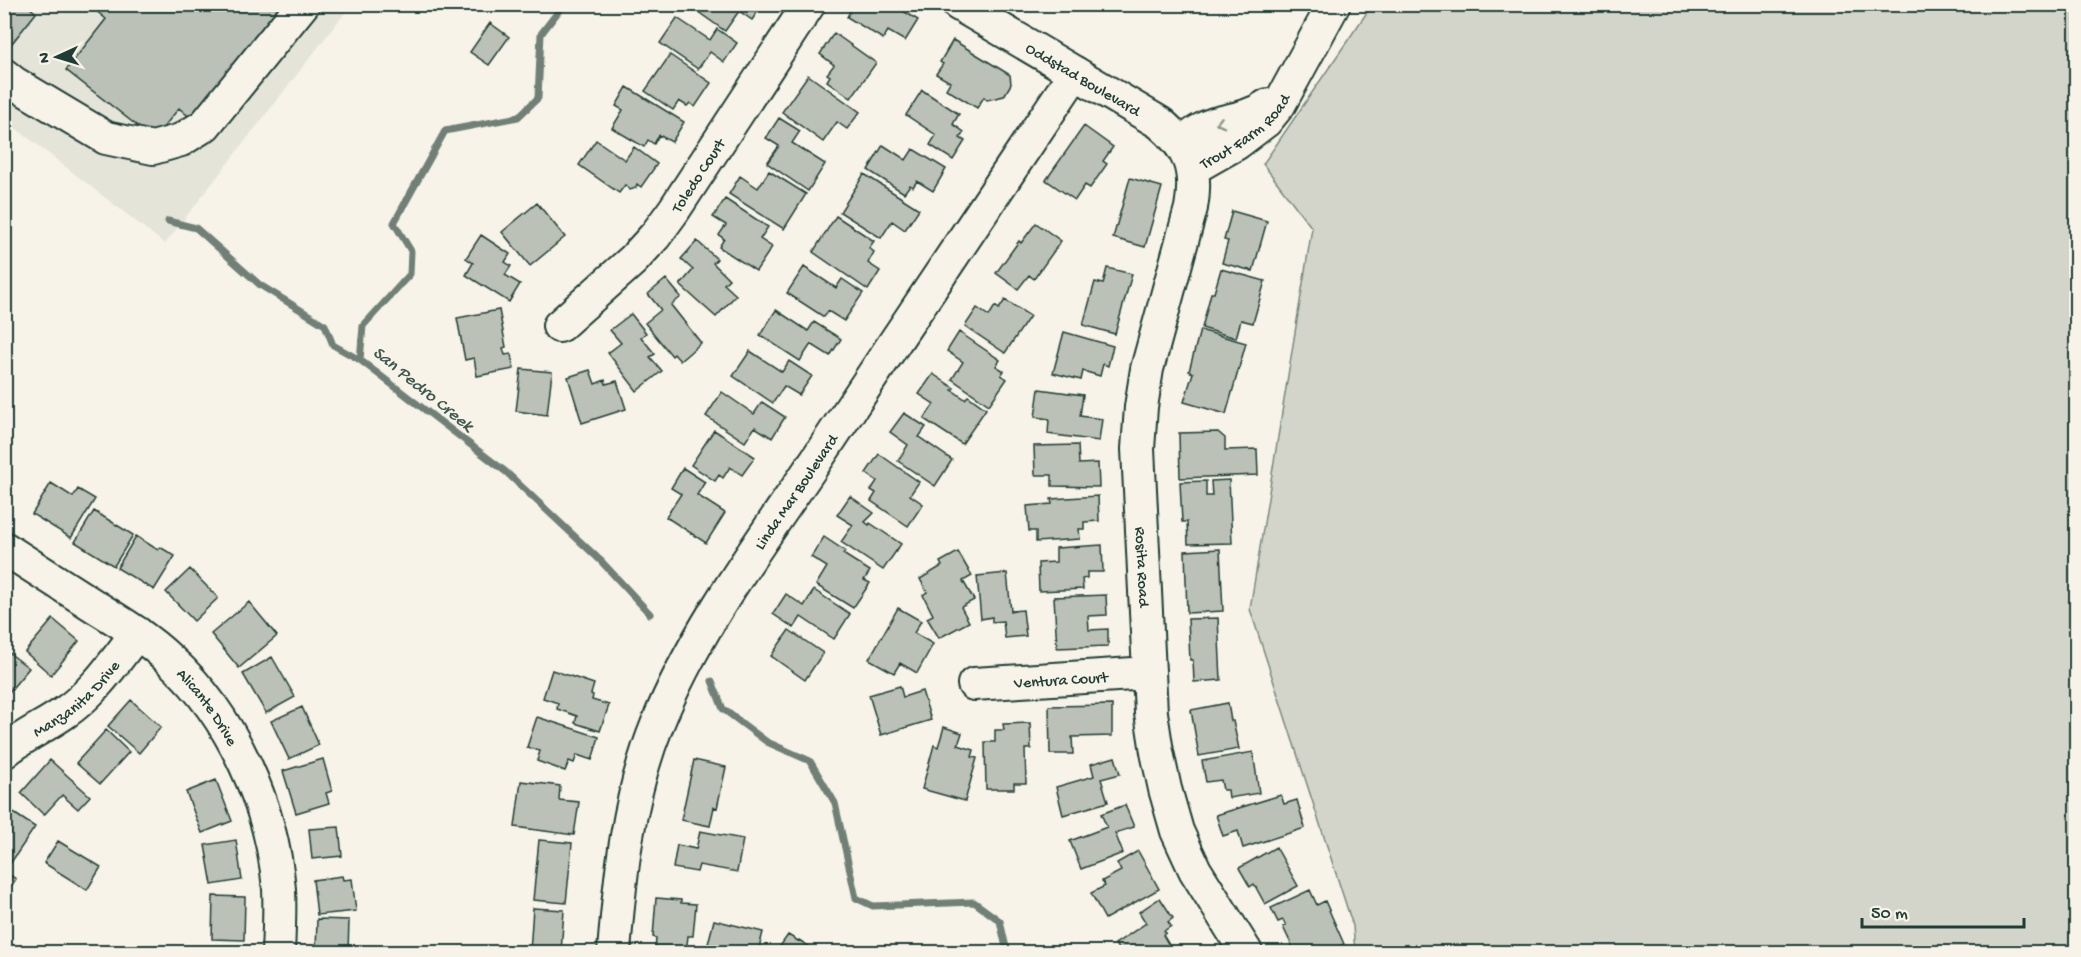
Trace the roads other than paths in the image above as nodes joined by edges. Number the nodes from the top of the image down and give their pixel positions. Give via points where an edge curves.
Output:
1 (303, 4) edge
2 (809, 4) edge
3 (958, 4) edge
4 (1334, 4) edge
5 (1075, 72) junction
6 (4, 75) edge
7 (1187, 156) junction
8 (559, 326) dead end
9 (4, 548) edge
10 (136, 633) junction
11 (1149, 673) junction
12 (974, 684) dead end
13 (4, 752) edge
14 (278, 952) edge
15 (614, 952) edge
16 (1246, 952) edge

1 - 6 street via 205,125 181,141 153,148 106,138
2 - 8 street, Toledo Court via 655,236
3 - 5 street, Oddstad Boulevard
4 - 7 street, Trout Farm Road via 1279,105 1266,121 1252,133
5 - 7 street, Oddstad Boulevard via 1160,123
5 - 15 street, Linda Mar Boulevard via 735,582 679,677 654,734 631,814
7 - 11 street, Rosita Road via 1194,194 1147,369 1141,407 1138,449
9 - 10 street, Alicante Drive
10 - 13 street, Manzanita Drive via 86,695
10 - 14 street, Alicante Drive via 199,689 244,762 272,846 279,889
11 - 12 street, Ventura Court
11 - 16 street, Rosita Road via 1156,752 1177,831 1200,879

